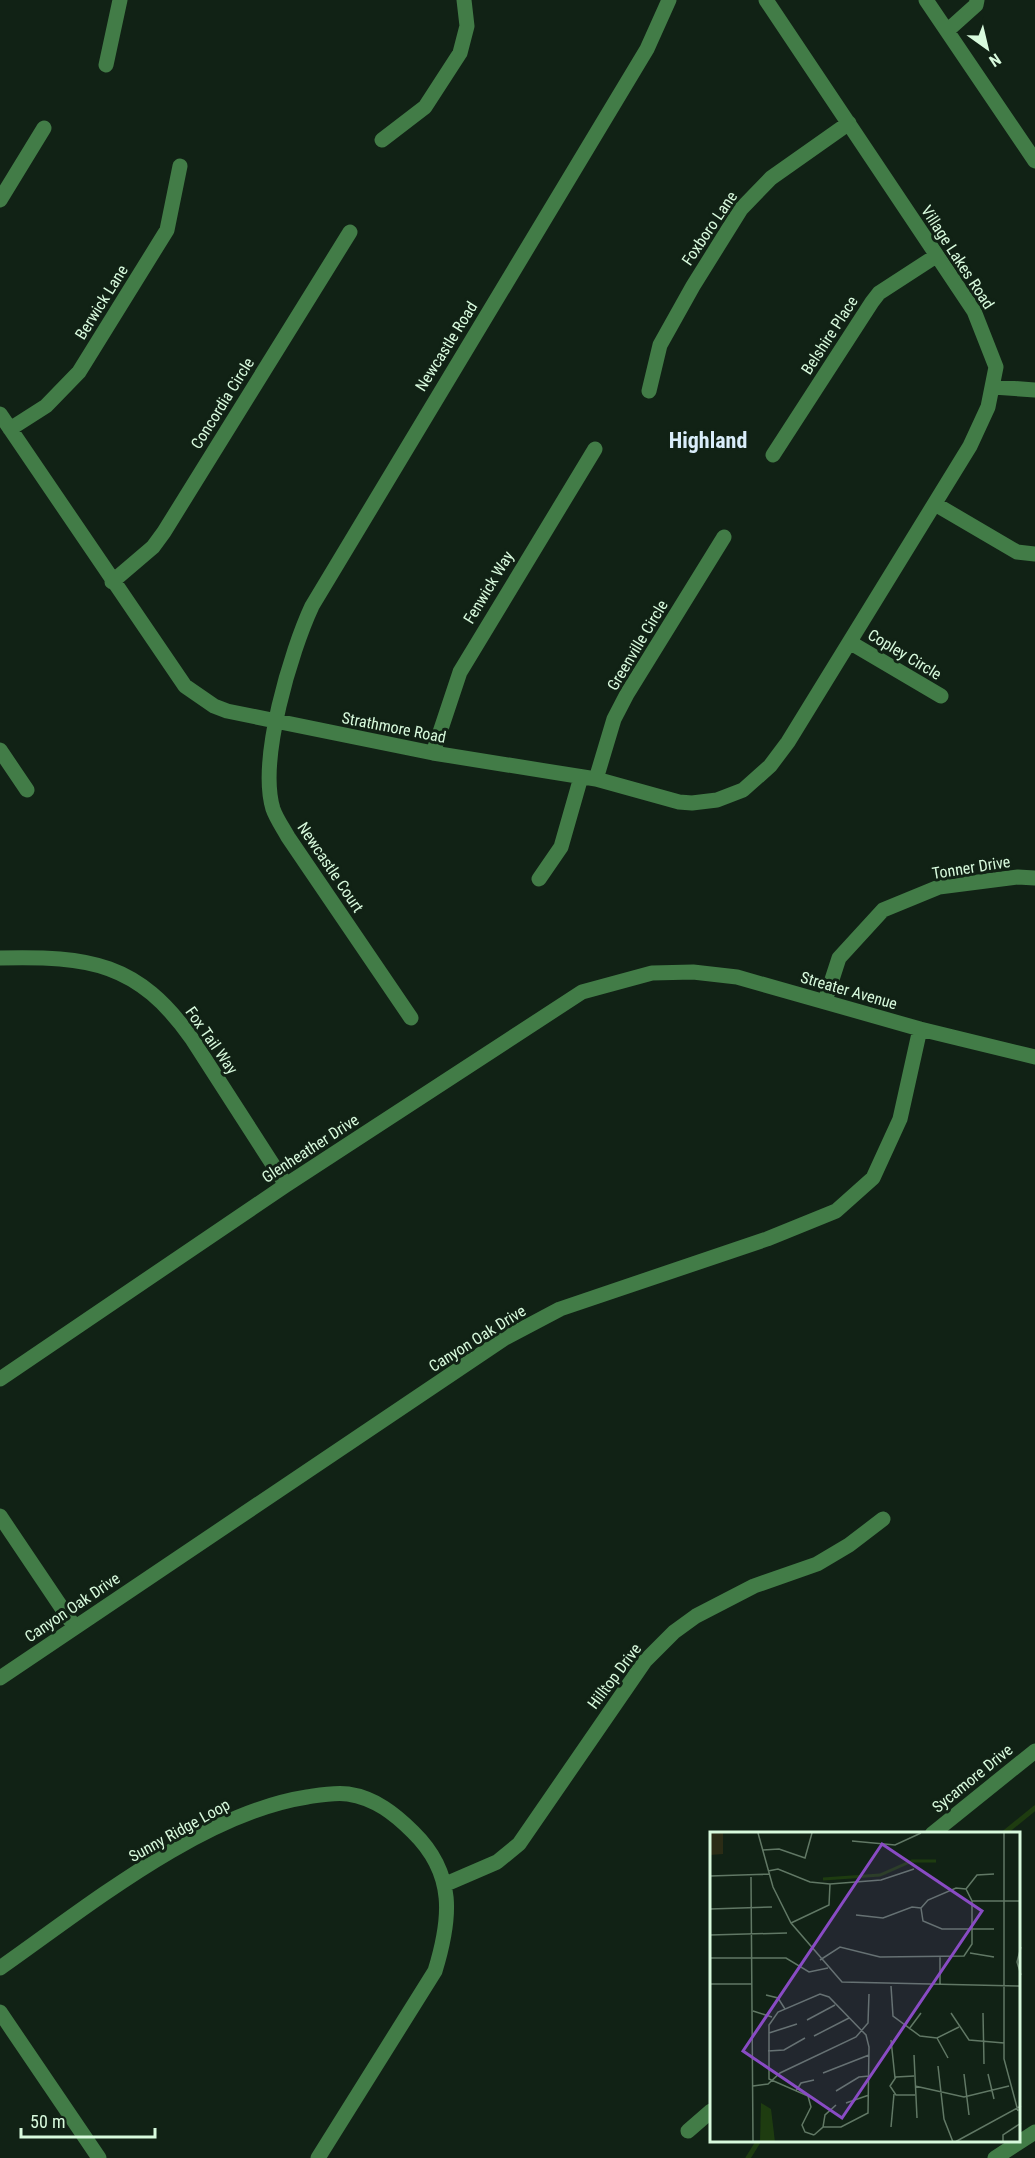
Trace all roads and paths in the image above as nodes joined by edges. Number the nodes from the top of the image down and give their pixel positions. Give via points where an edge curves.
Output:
1 (120, 0) edge
2 (464, 0) edge
3 (669, 0) edge
4 (766, 0) edge
5 (926, 0) edge
6 (977, 0) edge
7 (947, 31) junction
8 (106, 65) dead end
9 (849, 123) junction
10 (44, 128) dead end
11 (382, 140) dead end
12 (1035, 160) edge
13 (180, 165) dead end
14 (0, 200) edge
15 (350, 232) dead end
16 (936, 256) junction
17 (993, 387) junction
18 (1035, 390) edge
19 (649, 391) dead end
20 (0, 414) edge
21 (10, 429) junction
22 (595, 449) dead end
23 (773, 455) dead end
24 (935, 504) junction
25 (724, 537) dead end
26 (1035, 554) edge
27 (112, 582) junction
28 (851, 643) junction
29 (941, 696) dead end
30 (278, 721) junction
31 (0, 750) edge
32 (433, 753) junction
33 (589, 778) junction
34 (27, 790) dead end
35 (1035, 878) edge
36 (538, 879) dead end
37 (0, 958) edge
38 (652, 972) joint
39 (825, 1001) junction
40 (411, 1018) dead end
41 (920, 1029) junction
42 (1035, 1057) edge
43 (286, 1185) junction
44 (0, 1379) edge
45 (0, 1516) edge
46 (883, 1519) dead end
47 (74, 1626) junction
48 (0, 1678) edge
49 (1035, 1751) edge
50 (934, 1832) edge
51 (446, 1884) junction
52 (0, 1968) edge
53 (0, 2012) edge
54 (710, 2112) edge
55 (688, 2131) dead end
56 (1035, 2132) edge
57 (1020, 2142) edge
58 (1018, 2143) edge
59 (99, 2158) edge
60 (318, 2158) edge
61 (995, 2158) edge

1 - 8 street
2 - 11 street via 467,26 460,53 425,107
3 - 30 street, Newcastle Road via 647,49 312,606 294,647
4 - 9 street, Village Lakes Road
5 - 7 street
6 - 7 street
7 - 12 street
9 - 16 street, Village Lakes Road
9 - 19 street, Foxboro Lane via 771,178 741,210 660,345
10 - 14 street
13 - 21 street, Berwick Lane via 167,230 79,372 46,406
15 - 27 street, Concordia Circle via 164,532 153,547
16 - 17 street, Village Lakes Road via 985,334 996,366
16 - 23 street, Belshire Place via 879,293
17 - 18 street
17 - 24 street, Village Lakes Road via 970,446
20 - 21 street, Strathmore Road
21 - 27 street, Strathmore Road
22 - 32 street, Fenwick Way via 460,672
24 - 26 street via 1017,552
24 - 28 street, Village Lakes Road
25 - 33 street, Greenville Circle via 627,694
27 - 30 street, Strathmore Road via 191,691 227,711
28 - 29 street, Copley Circle
28 - 33 street, Strathmore Road via 788,742 770,766 743,790 717,800 679,802
30 - 32 street, Strathmore Road
30 - 40 street, Newcastle Court via 269,768 273,810
31 - 34 street
32 - 33 street, Strathmore Road
33 - 36 street, Greenville Circle via 561,847
35 - 39 street, Tonner Drive via 939,887 883,910 839,958
37 - 43 street, Fox Tail Way via 56,957 98,964 127,975 154,995 178,1019
38 - 39 street, Streater Avenue via 738,977
38 - 43 street, Glenheather Drive via 582,992
39 - 41 street, Streater Avenue
41 - 42 street, Streater Avenue
41 - 47 street, Canyon Oak Drive via 900,1119 873,1178 836,1211 767,1239 560,1309 505,1338
43 - 44 street, Glenheather Drive
45 - 47 street
46 - 51 street, Hilltop Drive via 817,1564 754,1586 674,1632 645,1661 519,1845 496,1862
47 - 48 street, Canyon Oak Drive
49 - 50 street, Sycamore Drive
51 - 52 street, Sunny Ridge Loop via 423,1841 393,1812 348,1794 299,1798 271,1804 198,1836 111,1890
51 - 60 street, Sunny Ridge Loop via 446,1924 435,1971
53 - 59 street
54 - 55 street
56 - 57 street
58 - 61 street

